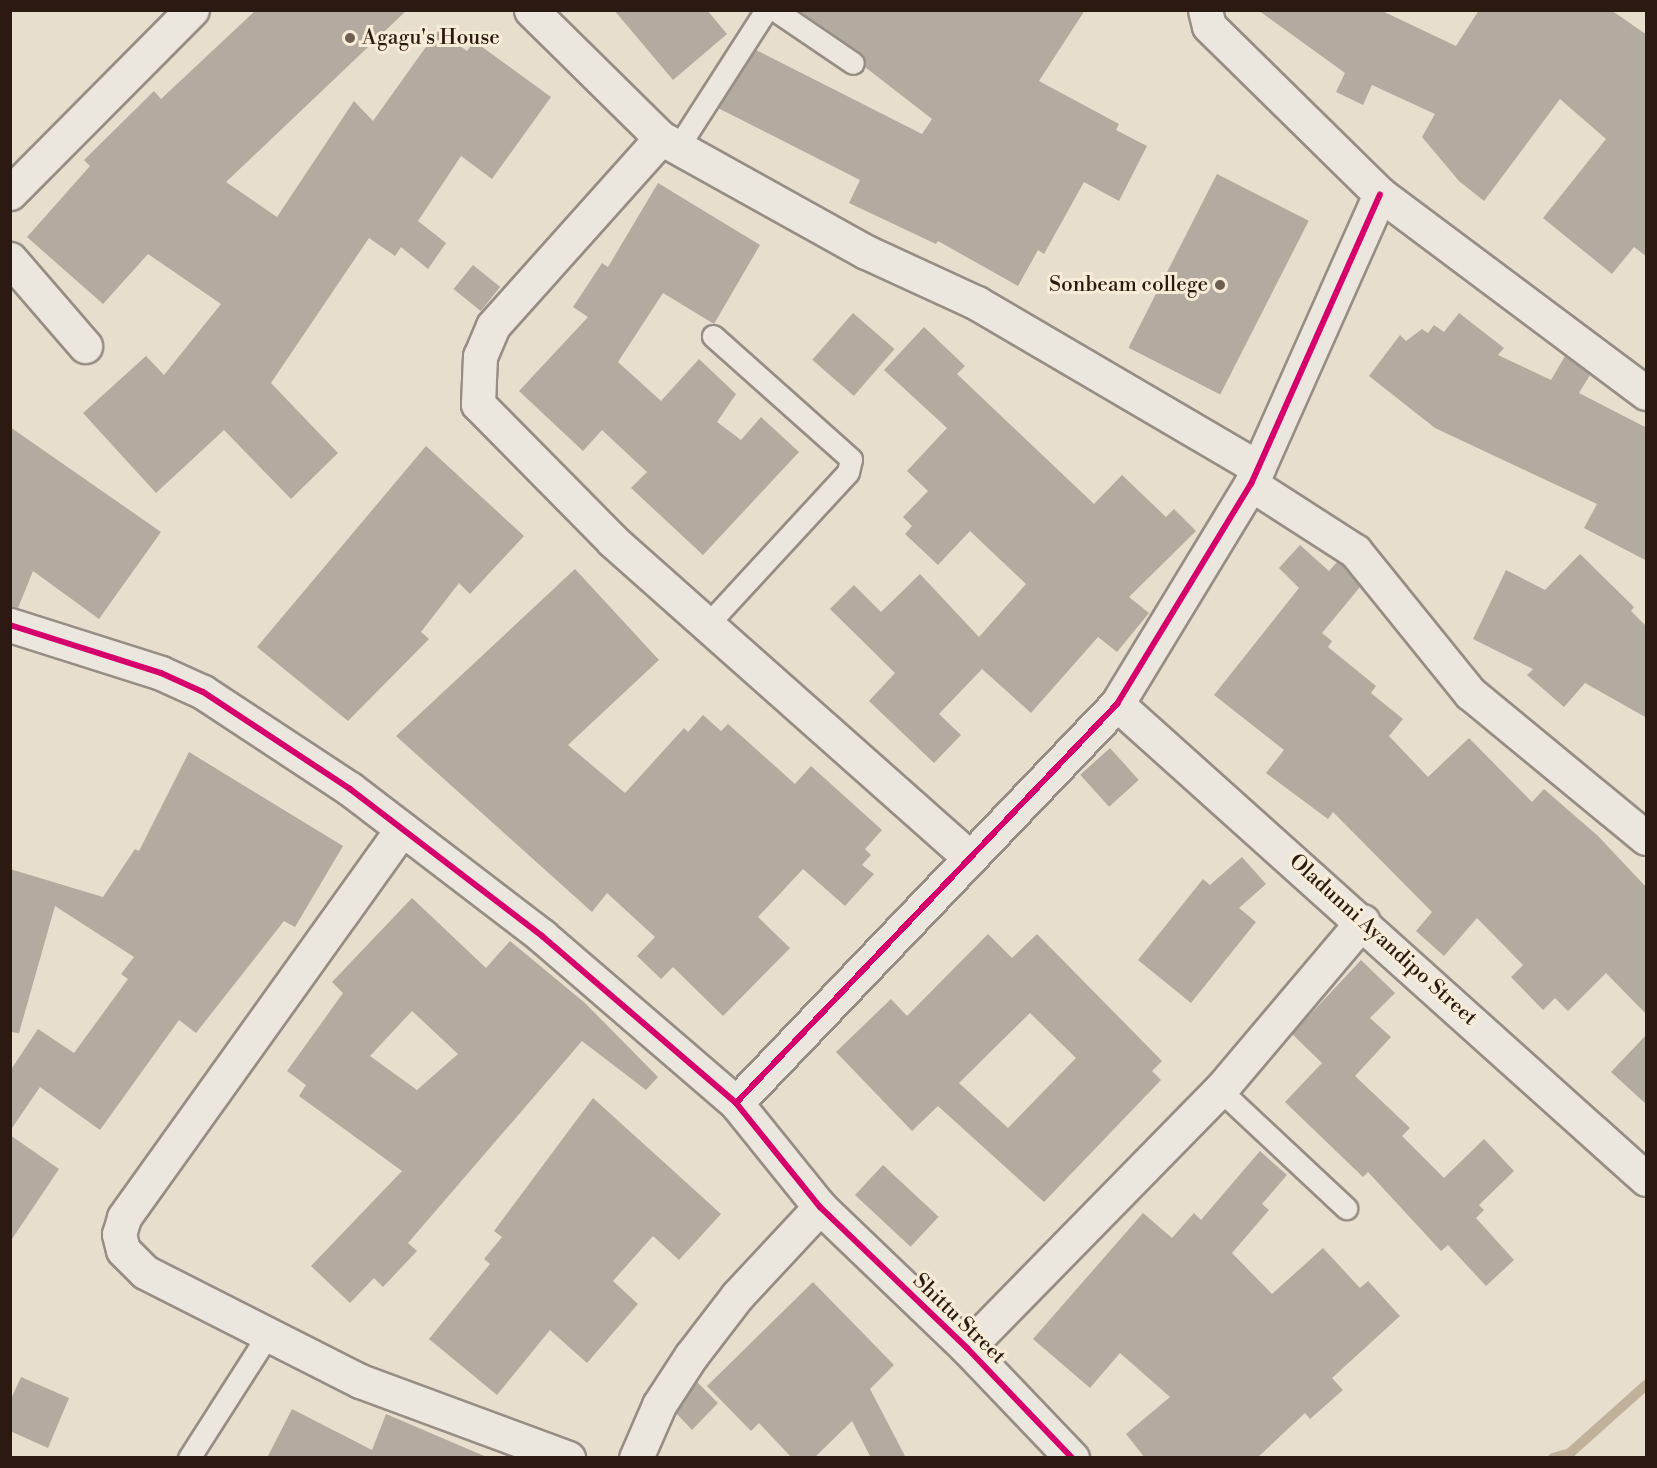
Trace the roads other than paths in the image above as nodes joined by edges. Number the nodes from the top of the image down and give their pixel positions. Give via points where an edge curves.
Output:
1 (192, 10) edge
2 (531, 10) edge
3 (766, 10) edge
4 (775, 10) edge
5 (1205, 10) edge
6 (853, 63) dead end
7 (669, 143) junction
8 (10, 193) edge
9 (1380, 194) junction
10 (10, 259) edge
11 (712, 336) dead end
12 (86, 346) dead end
13 (1647, 393) edge
14 (1255, 476) junction
15 (10, 625) edge
16 (707, 625) junction
17 (1117, 704) junction
18 (402, 829) junction
19 (1647, 838) edge
20 (970, 858) junction
21 (1363, 921) junction
22 (1220, 1090) junction
23 (736, 1103) junction
24 (1647, 1179) edge
25 (820, 1207) junction
26 (1346, 1208) dead end
27 (267, 1336) junction
28 (967, 1348) junction
29 (189, 1458) edge
30 (568, 1458) edge
31 (636, 1458) edge
32 (1072, 1458) edge

1 - 8 street
2 - 7 street
3 - 7 lane
4 - 6 lane
5 - 9 street via 1209,26
7 - 14 street via 866,252 977,303
7 - 16 street via 493,326 480,356 478,404 589,517
9 - 13 street
9 - 14 street
10 - 12 street
11 - 16 lane via 851,459 848,471
14 - 17 street
14 - 19 street via 1355,551 1470,693
15 - 18 street, Shittu Street via 161,673 203,692
16 - 20 street
17 - 20 street
17 - 21 street, Oladunni Ayandipo Street
18 - 23 street, Shittu Street via 542,936
18 - 27 street via 124,1218 119,1234 127,1256 145,1272
20 - 23 street
21 - 22 street
21 - 24 street, Oladunni Ayandipo Street
22 - 26 lane
22 - 28 street
23 - 25 street, Shittu Street
25 - 28 street, Shittu Street
25 - 31 street via 737,1296 691,1356 659,1405
27 - 29 lane
27 - 30 street via 360,1381
28 - 32 street, Shittu Street

